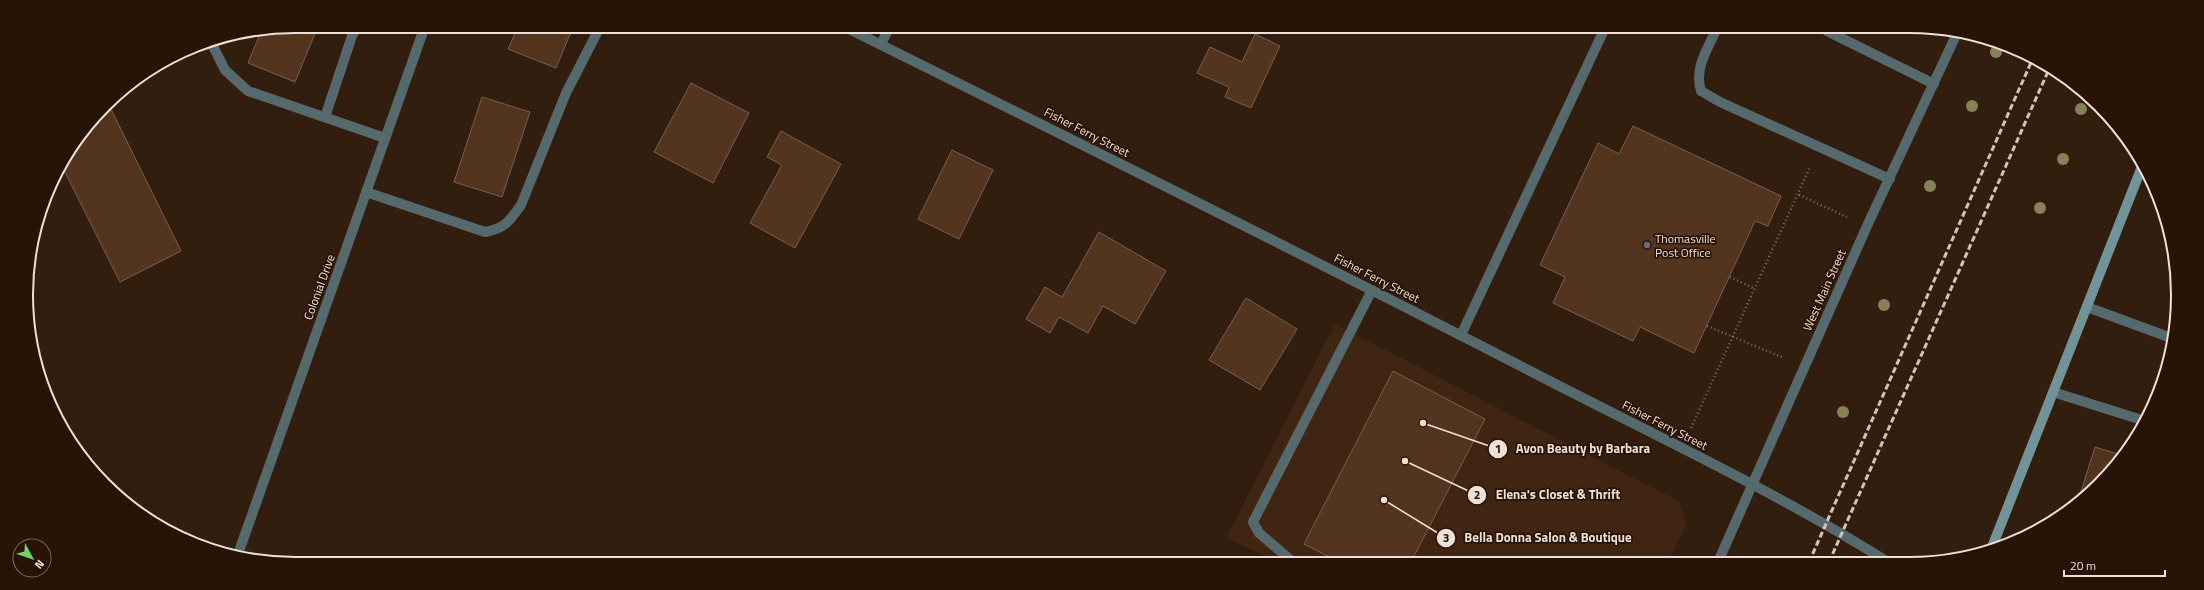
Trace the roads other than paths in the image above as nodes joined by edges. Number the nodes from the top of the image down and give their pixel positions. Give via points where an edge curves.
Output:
1 (354, 33) edge
2 (422, 33) edge
3 (597, 33) edge
4 (858, 33) edge
5 (886, 33) edge
6 (1603, 33) edge
7 (1715, 33) edge
8 (1830, 33) edge
9 (1955, 37) edge
10 (881, 44) junction
11 (213, 46) edge
12 (1934, 84) junction
13 (325, 117) junction
14 (385, 138) junction
15 (2140, 172) edge
16 (1890, 179) junction
17 (366, 192) junction
18 (1372, 290) junction
19 (2086, 307) junction
20 (1461, 335) junction
21 (2168, 337) edge
22 (2053, 392) junction
23 (2140, 419) edge
24 (1754, 485) junction
25 (1994, 543) edge
26 (238, 551) edge
27 (1287, 557) edge
28 (1720, 557) edge
29 (1880, 557) edge

1 - 13 street
2 - 14 street, Colonial Drive
3 - 17 street via 566,93 521,205 500,230 485,232
4 - 10 street, Fisher Ferry Street
5 - 10 street
6 - 20 street
7 - 16 street via 1699,68 1698,80 1701,91
8 - 12 street
9 - 12 street, West Main Street
10 - 18 street, Fisher Ferry Street
11 - 13 street via 225,70 248,91
12 - 16 street, West Main Street
13 - 14 street
14 - 17 street, Colonial Drive
15 - 19 main road
16 - 24 street, West Main Street via 1804,367
17 - 26 street, Colonial Drive
18 - 20 street, Fisher Ferry Street
18 - 27 street via 1253,522 1259,533
19 - 21 street
19 - 22 main road
20 - 24 street, Fisher Ferry Street
22 - 23 street
22 - 25 main road
24 - 28 street, West Main Street
24 - 29 street, Fisher Ferry Street

